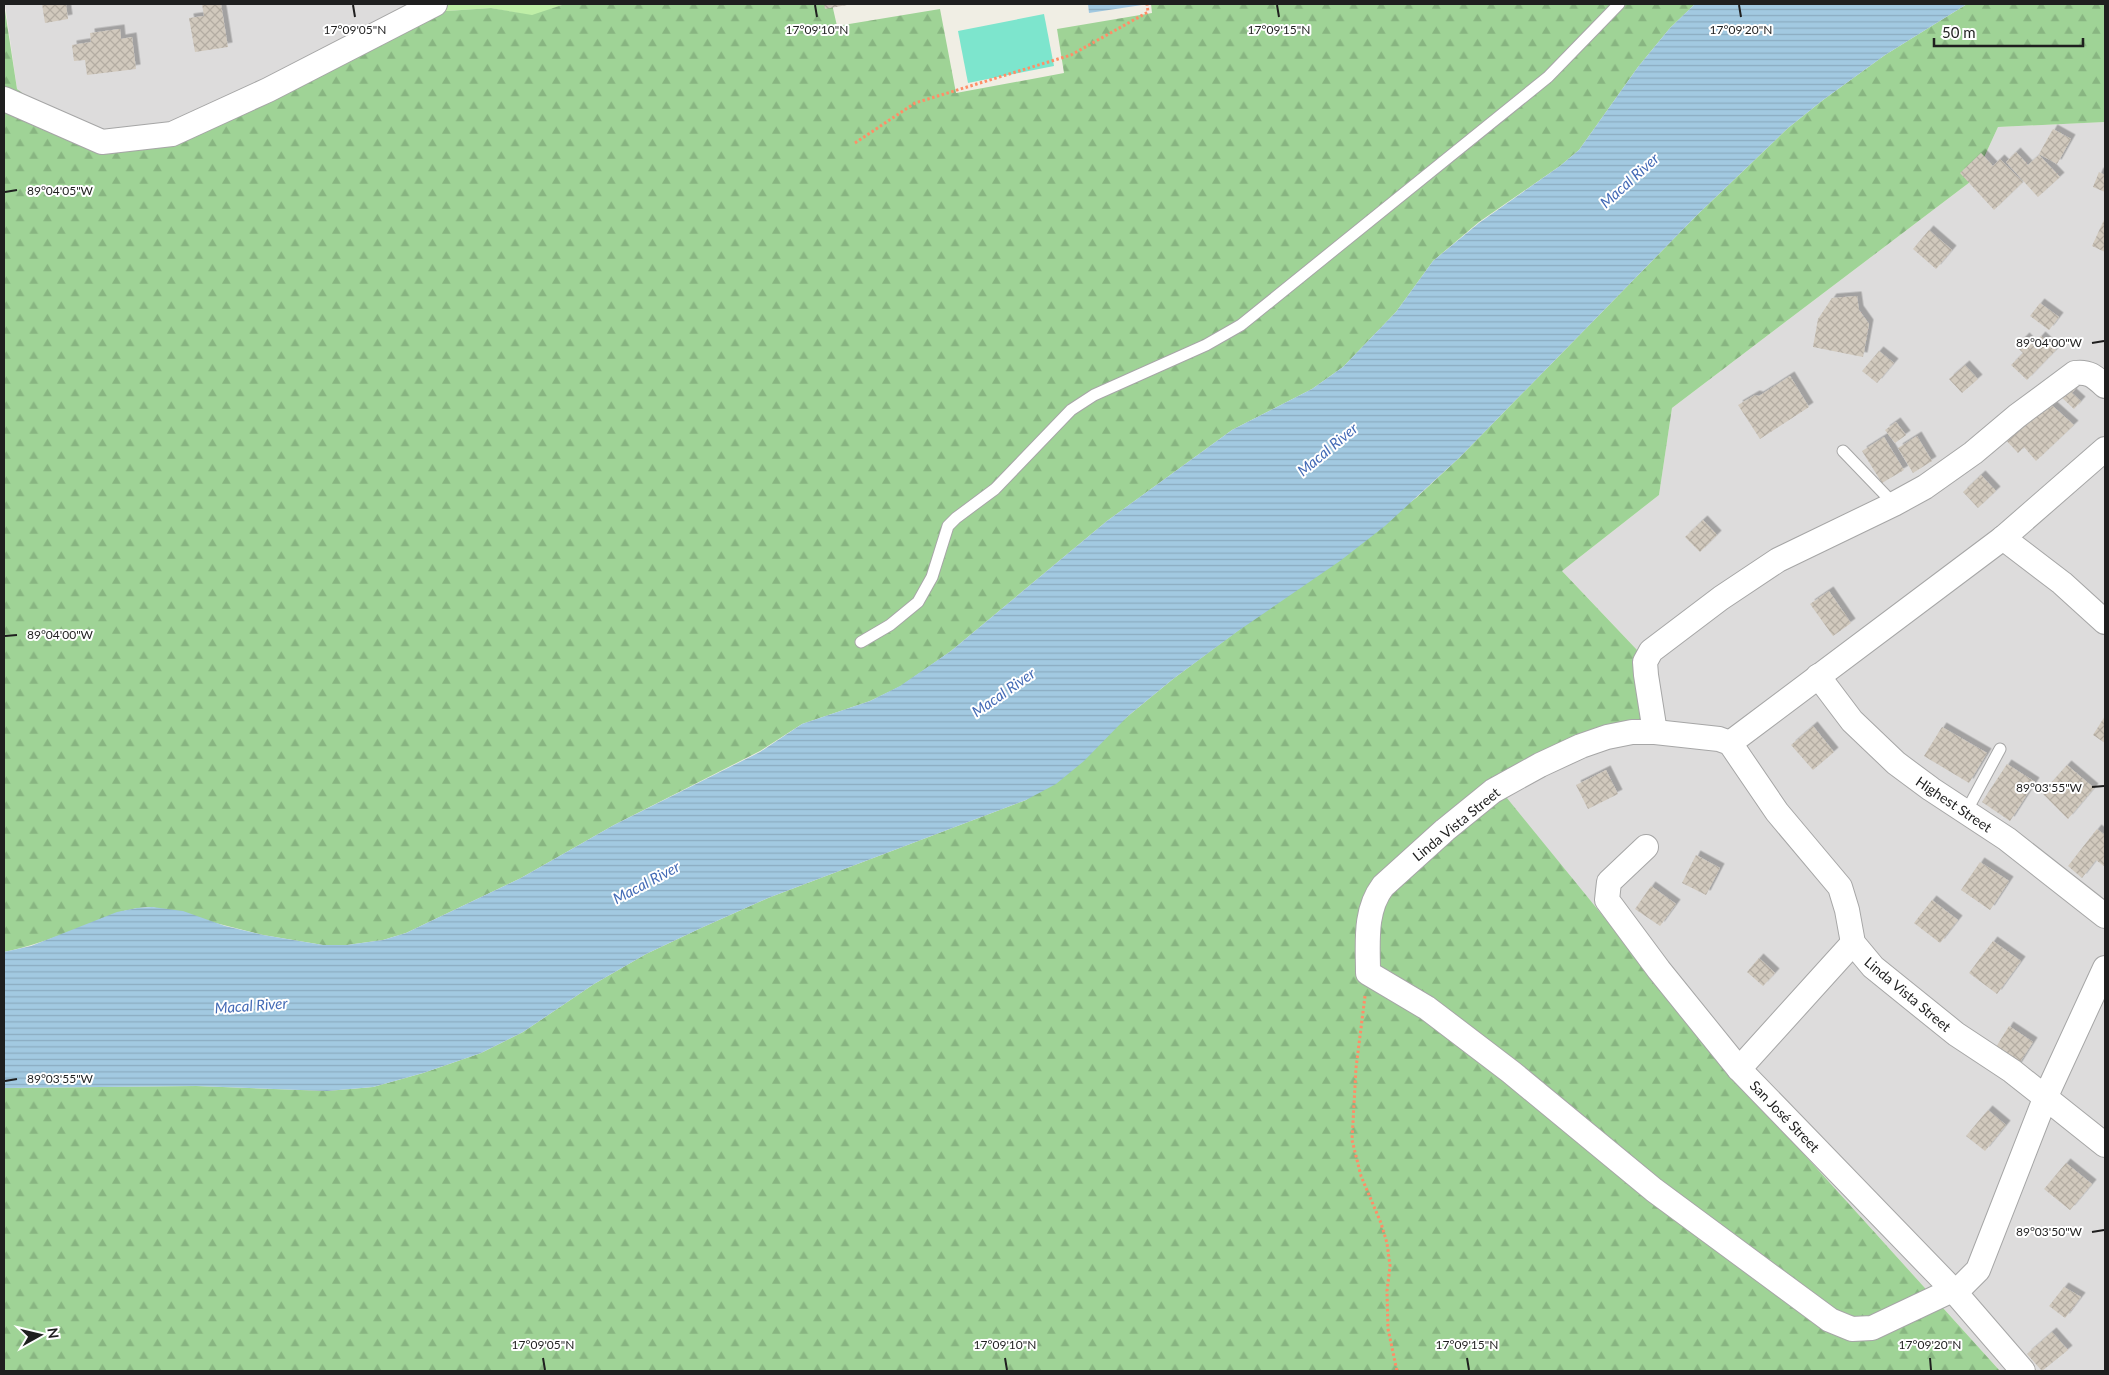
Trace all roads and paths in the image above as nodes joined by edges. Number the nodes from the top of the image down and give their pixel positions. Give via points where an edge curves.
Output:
1 (435, 4) edge
2 (1147, 4) edge
3 (1619, 4) edge
4 (4, 99) edge
5 (855, 143) dead end
6 (2105, 386) edge
7 (2105, 449) edge
8 (1843, 451) dead end
9 (1894, 504) junction
10 (2003, 538) junction
11 (2105, 622) edge
12 (861, 642) dead end
13 (1818, 676) junction
14 (1655, 732) junction
15 (1730, 742) junction
16 (2000, 749) dead end
17 (1966, 812) junction
18 (1646, 847) dead end
19 (2105, 916) edge
20 (1853, 943) junction
21 (2105, 968) edge
22 (1368, 974) junction
23 (1739, 1069) junction
24 (2046, 1096) junction
25 (2105, 1145) edge
26 (1953, 1290) junction
27 (1397, 1371) edge
28 (2024, 1371) edge

1 - 4 street via 268,90 172,134 102,142
2 - 5 path via 1148,12 1071,55 915,103
3 - 12 lane via 1548,77 1241,325 1206,345 1094,395 1071,410 995,490 948,526 932,577 918,602 890,625
6 - 9 street via 2095,376 2075,373 1973,453 1925,487
7 - 10 street
8 - 9 lane
9 - 14 street via 1778,560 1651,651 1646,662 1646,675
10 - 11 street via 2062,583
10 - 13 street
13 - 15 street
13 - 17 street, Highest Street via 1867,737 1896,763
14 - 15 street, Linda Vista Street
14 - 22 street, Linda Vista Street via 1607,737 1540,765 1493,791 1445,830 1375,896 1369,920
15 - 20 street, Linda Vista Street via 1777,812 1840,887 1848,910
16 - 17 lane
17 - 19 street, Highest Street via 2038,862
18 - 23 street, San José Street via 1609,882 1607,900
20 - 23 street
20 - 24 street, Linda Vista Street via 1873,967 1956,1034
21 - 24 street
22 - 26 street via 1427,1008 1511,1072 1654,1190 1830,1320 1852,1329 1872,1328
22 - 27 path via 1352,1107 1352,1140 1361,1176 1387,1243 1390,1266 1388,1329
23 - 26 street, San José Street
24 - 25 street, Linda Vista Street
24 - 26 street via 1978,1270
26 - 28 street, San José Street

